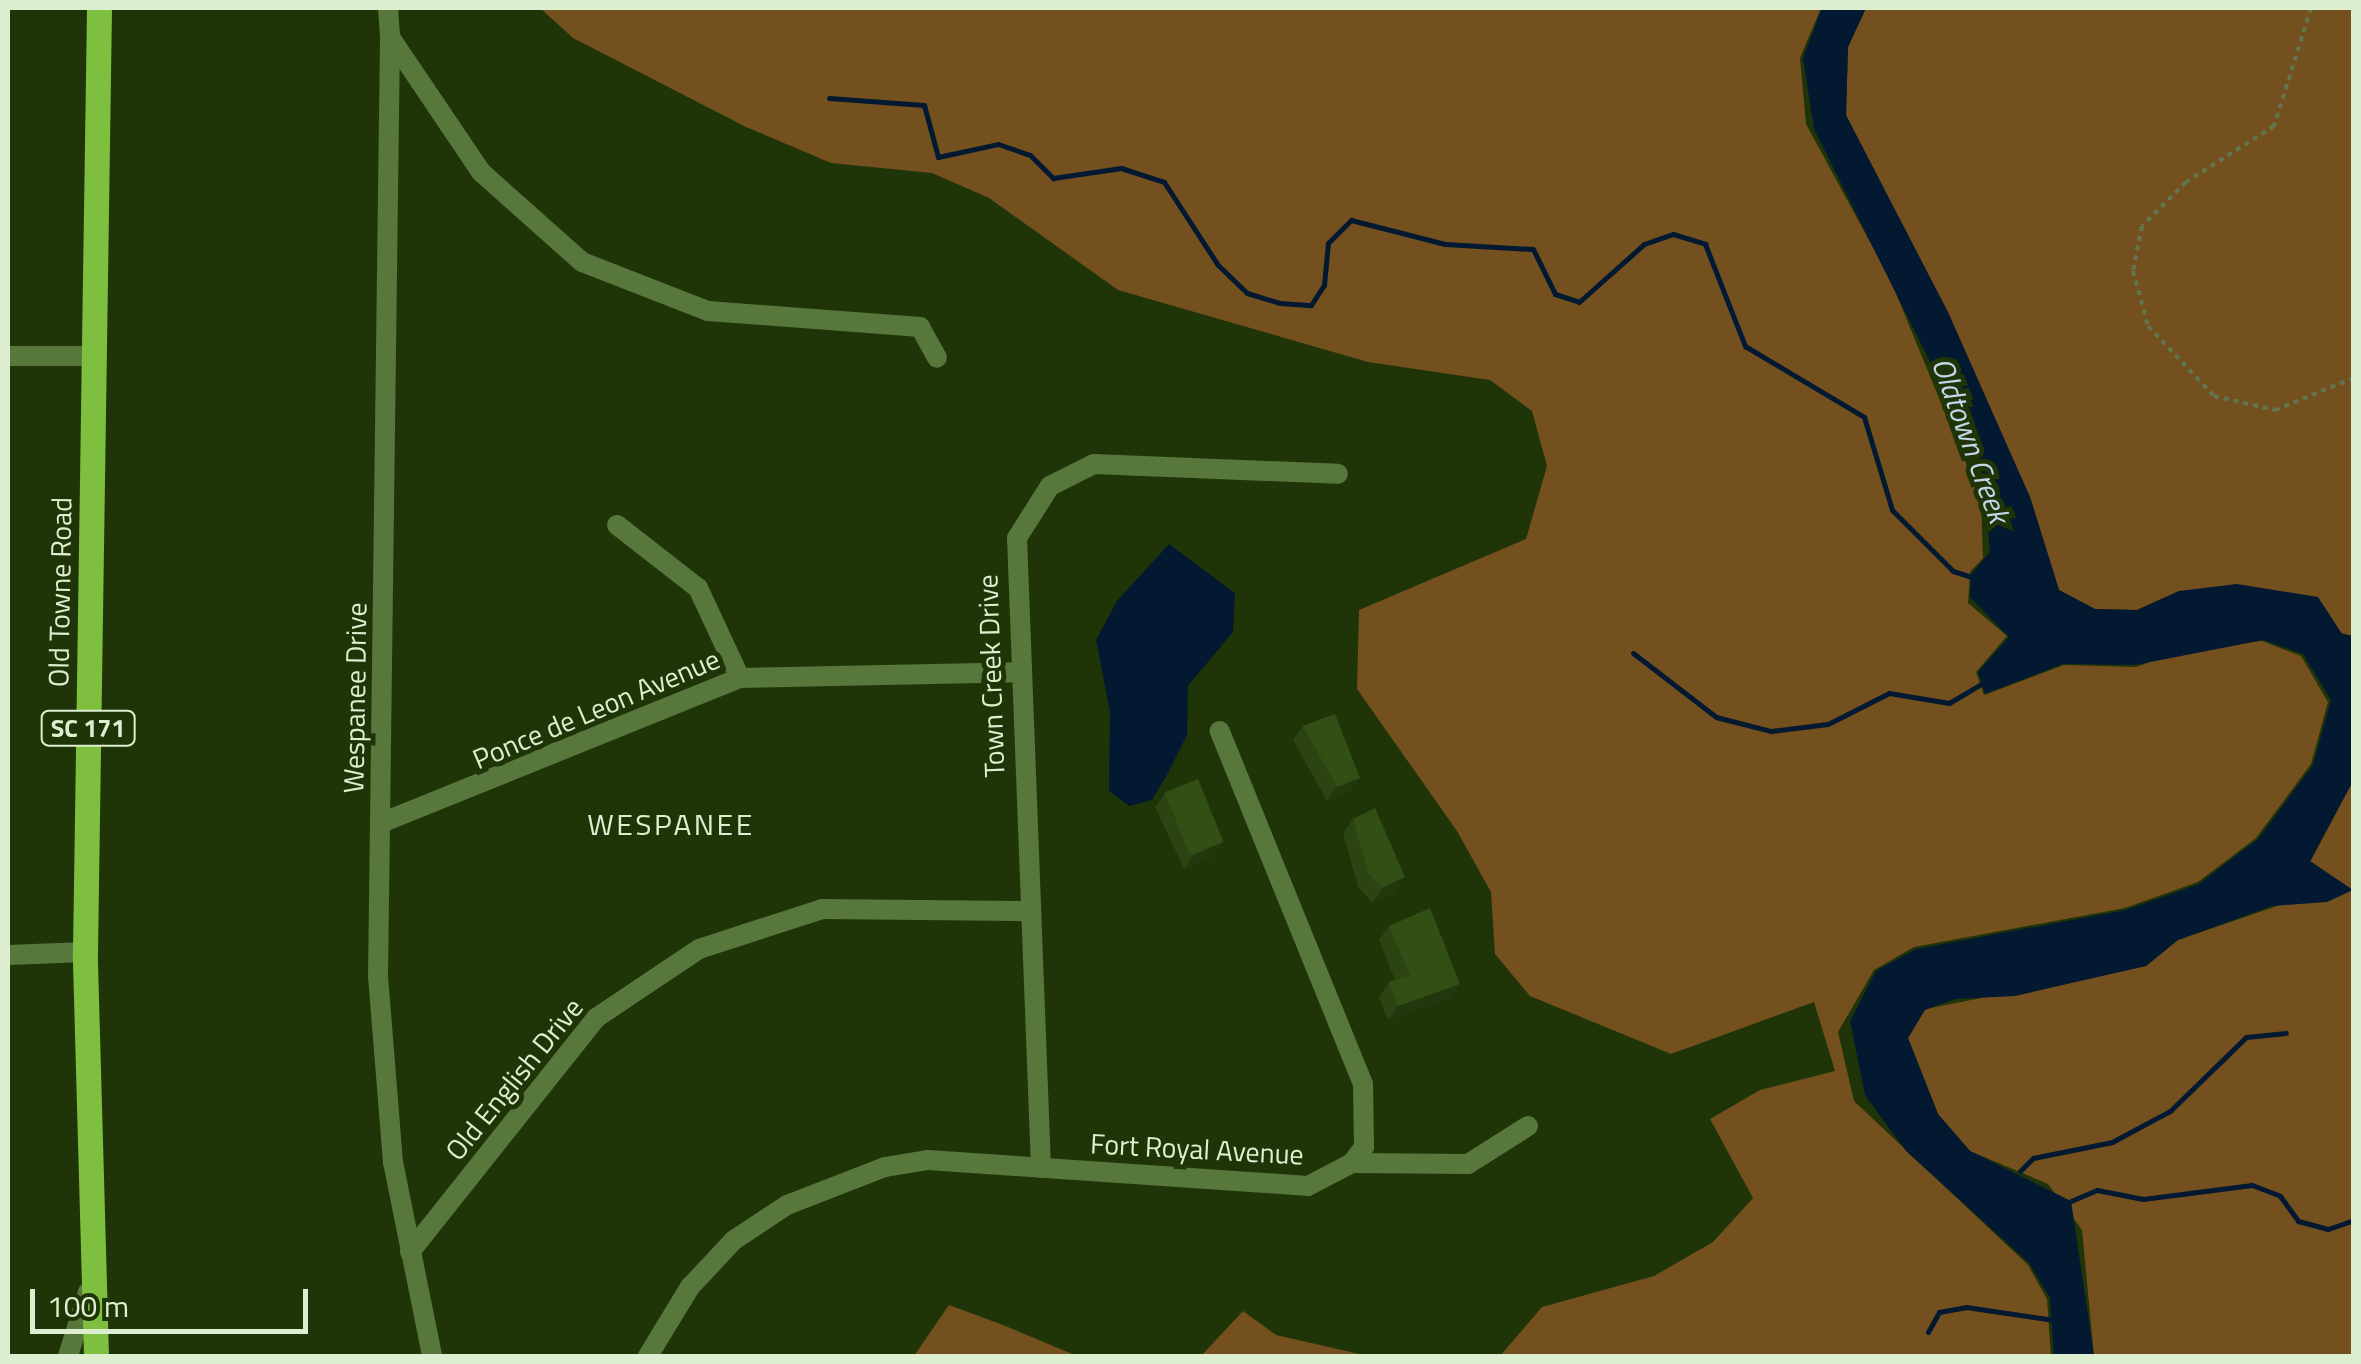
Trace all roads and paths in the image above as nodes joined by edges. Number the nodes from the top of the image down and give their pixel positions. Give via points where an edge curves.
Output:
1 (99, 8) edge
2 (388, 8) edge
3 (2312, 8) edge
4 (390, 37) junction
5 (8, 356) edge
6 (93, 356) junction
7 (937, 358) dead end
8 (2354, 378) edge
9 (1338, 474) dead end
10 (616, 525) dead end
11 (1018, 672) junction
12 (740, 678) junction
13 (1220, 732) dead end
14 (381, 822) junction
15 (1030, 911) junction
16 (84, 952) junction
17 (8, 956) edge
18 (1528, 1126) dead end
19 (1352, 1163) junction
20 (1041, 1168) junction
21 (410, 1252) junction
22 (88, 1292) junction
23 (68, 1356) edge
24 (96, 1356) edge
25 (432, 1356) edge
26 (648, 1356) edge

1 - 6 main road, Old Towne Road / SC 171
2 - 4 street, Wespanee Drive
3 - 8 path via 2274,126 2186,182 2142,226 2133,271 2148,326 2214,396 2275,410
4 - 7 street via 481,172 582,262 708,311 920,328
4 - 14 street, Wespanee Drive
5 - 6 street
6 - 16 main road, Old Towne Road / SC 171
9 - 11 street, Town Creek Drive via 1126,460 1072,471 1029,511 1017,538
10 - 12 street via 698,588
11 - 12 street, Ponce de Leon Avenue
11 - 15 street, Town Creek Drive
12 - 14 street, Ponce de Leon Avenue
13 - 19 street via 1363,1084 1364,1146
14 - 21 street, Wespanee Drive via 378,976
15 - 20 street, Town Creek Drive
15 - 21 street, Old English Drive via 822,909 686,956 596,1018
16 - 17 street
16 - 22 main road, Old Towne Road / SC 171
18 - 19 street via 1468,1164
19 - 20 street, Fort Royal Avenue via 1308,1186
20 - 26 street, Fort Royal Avenue via 928,1160 787,1205 734,1240 690,1287
21 - 25 street, Wespanee Drive
22 - 23 street
22 - 24 main road, Old Towne Road / SC 171

